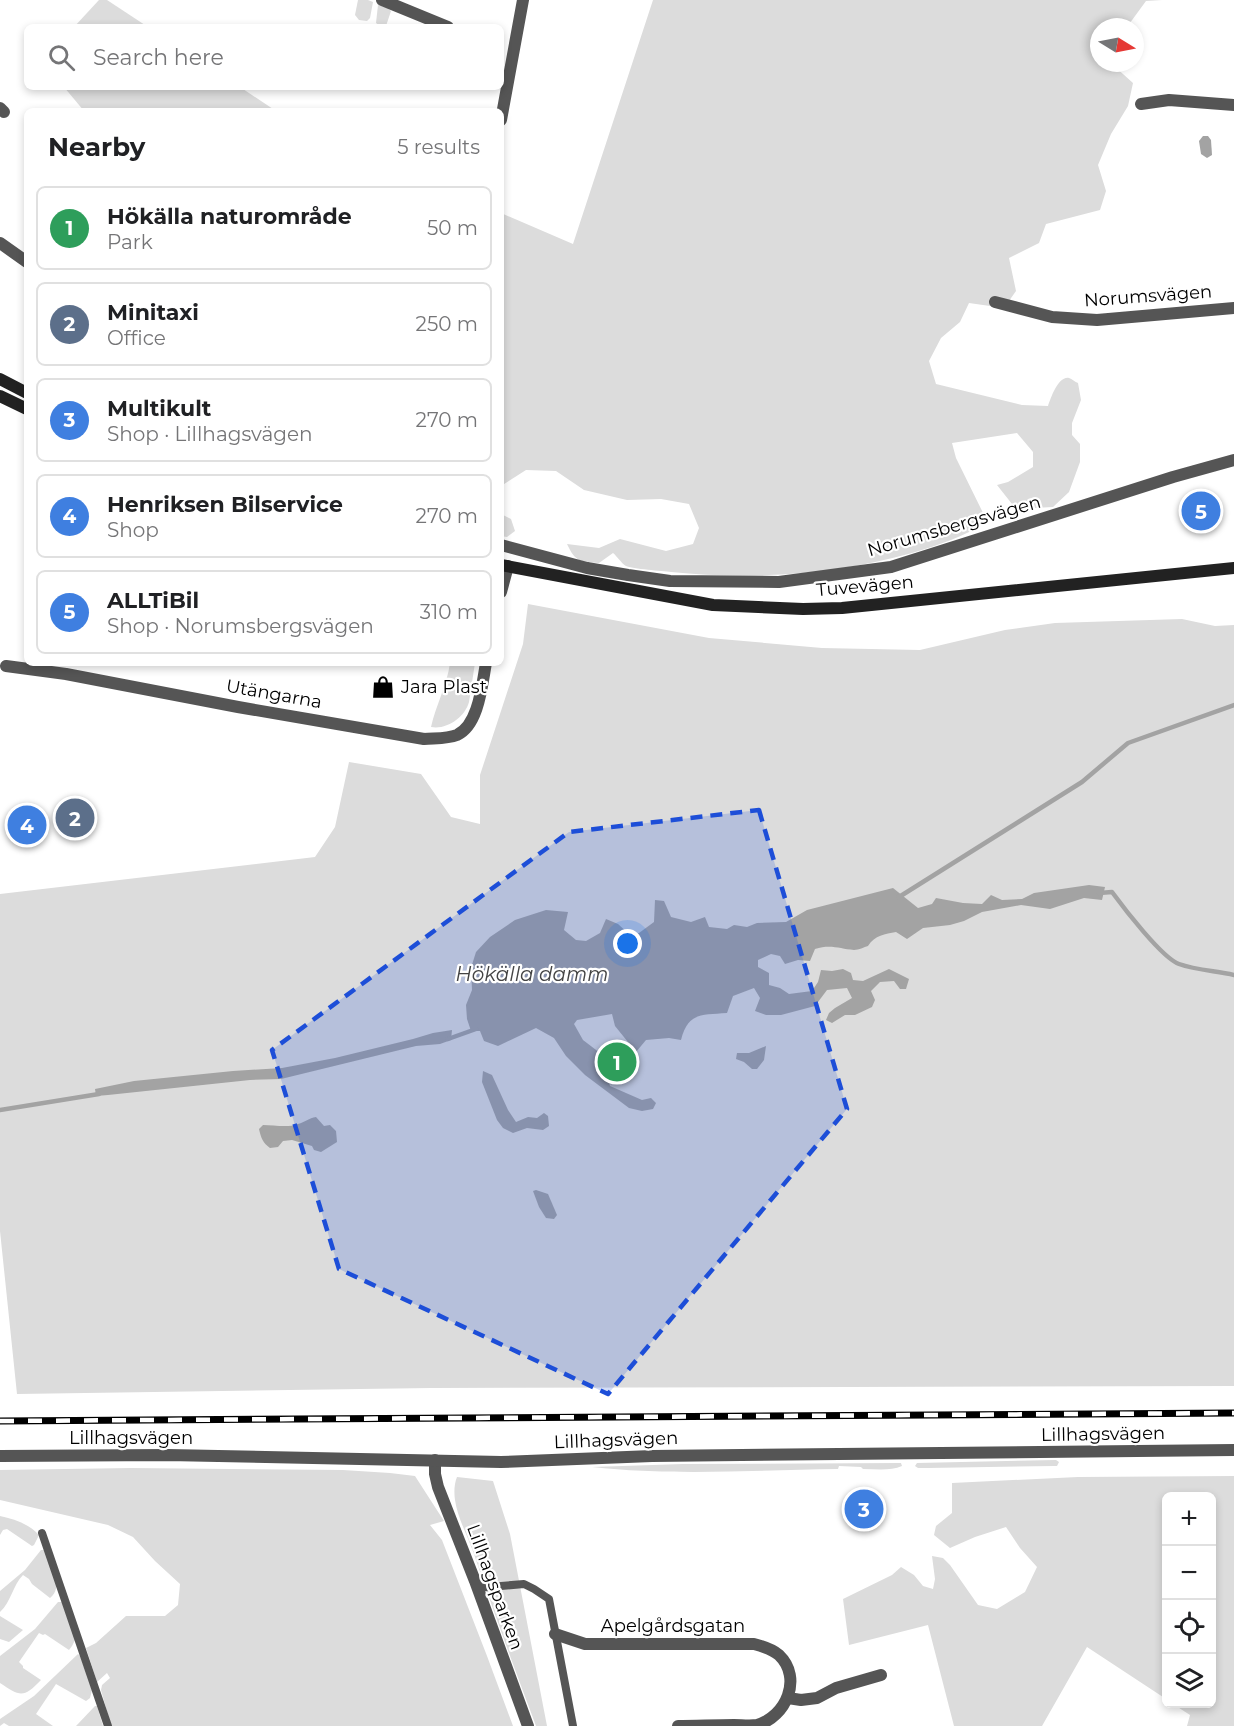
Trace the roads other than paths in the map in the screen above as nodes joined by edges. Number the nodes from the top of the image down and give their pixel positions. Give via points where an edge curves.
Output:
1 (382, 0) edge
2 (523, 0) edge
3 (441, 24) edge
4 (504, 50) edge
5 (513, 54) junction
6 (1141, 104) dead end
7 (1234, 105) edge
8 (503, 108) edge
9 (0, 243) edge
10 (24, 260) edge
11 (995, 302) dead end
12 (1234, 308) edge
13 (0, 379) edge
14 (24, 391) edge
15 (0, 396) edge
16 (24, 408) edge
17 (1234, 460) edge
18 (504, 546) edge
19 (504, 565) edge
20 (1234, 568) edge
21 (6, 666) dead end
22 (485, 666) edge
23 (1234, 1450) edge
24 (0, 1456) edge
25 (435, 1460) junction
26 (42, 1533) dead end
27 (477, 1588) junction
28 (555, 1634) junction
29 (881, 1675) dead end
30 (788, 1698) junction
31 (108, 1726) edge
32 (528, 1726) edge
33 (573, 1726) edge
34 (678, 1726) edge

1 - 3 street
2 - 5 street
4 - 5 street
5 - 8 street
6 - 7 street via 1169,99
9 - 10 street
11 - 12 street, Norumsvägen via 1052,317 1097,320
13 - 14 main road
15 - 16 main road
17 - 18 street, Norumsbergsvägen via 891,567 791,580 670,581 587,568
19 - 20 main road, Tuvevägen via 713,605 803,609
21 - 22 street, Utängarna via 424,739 450,737 466,728 477,706
23 - 25 street, Lillhagsvägen
24 - 25 street, Lillhagsvägen
25 - 27 street, Lillhagsparken via 438,1487
26 - 31 lane
27 - 28 lane via 524,1584 534,1589 549,1599
27 - 32 street, Lillhagsparken
28 - 30 street, Apelgårdsgatan via 585,1644 763,1646 779,1655 787,1667 791,1678
28 - 33 lane
29 - 30 street via 817,1698
30 - 34 street via 774,1717 757,1725

